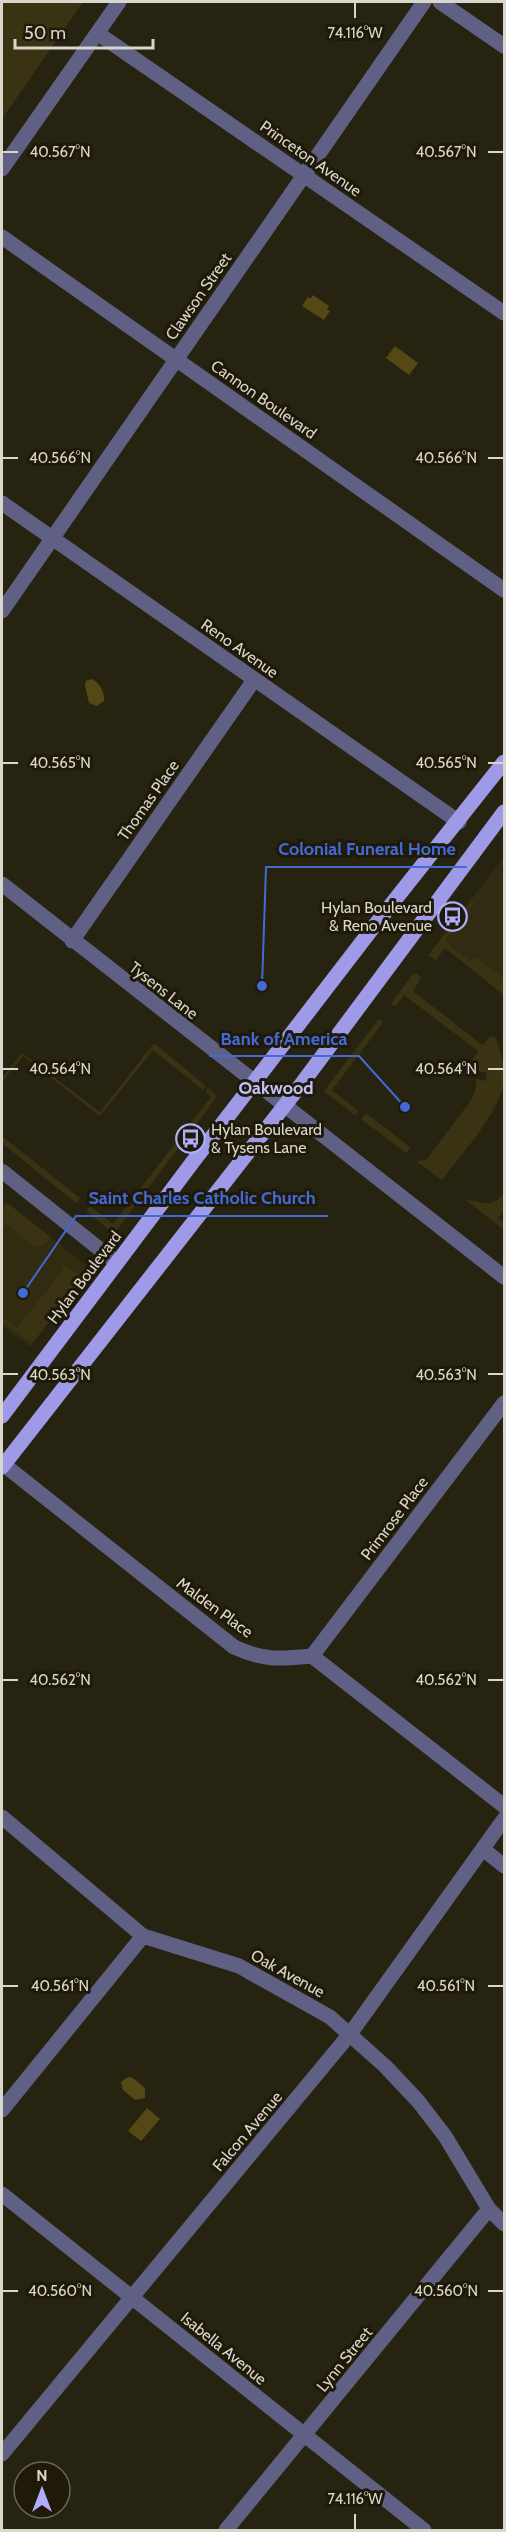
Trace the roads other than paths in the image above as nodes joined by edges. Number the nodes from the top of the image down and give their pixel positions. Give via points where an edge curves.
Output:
1 (119, 2) edge
2 (424, 2) edge
3 (440, 2) edge
4 (97, 33) junction
5 (504, 46) edge
6 (2, 169) edge
7 (304, 175) junction
8 (2, 237) edge
9 (504, 313) edge
10 (176, 359) junction
11 (2, 502) edge
12 (52, 538) junction
13 (504, 590) edge
14 (2, 611) edge
15 (254, 680) junction
16 (504, 762) edge
17 (504, 812) edge
18 (459, 822) junction
19 (2, 884) edge
20 (72, 941) junction
21 (254, 1083) junction
22 (284, 1106) junction
23 (2, 1171) edge
24 (117, 1263) junction
25 (504, 1277) edge
26 (504, 1403) edge
27 (2, 1416) edge
28 (2, 1465) edge
29 (312, 1656) junction
30 (504, 1806) edge
31 (2, 1817) edge
32 (504, 1819) edge
33 (483, 1849) junction
34 (504, 1866) edge
35 (143, 1936) junction
36 (350, 2034) junction
37 (2, 2110) edge
38 (2, 2194) edge
39 (489, 2209) junction
40 (504, 2224) edge
41 (133, 2297) junction
42 (305, 2436) junction
43 (2, 2454) edge
44 (226, 2530) edge
45 (424, 2530) edge

1 - 4 street
2 - 7 street, Clawson Street
3 - 5 street
4 - 6 street
4 - 7 street, Princeton Avenue
7 - 9 street, Princeton Avenue
7 - 10 street, Clawson Street
8 - 10 street, Cannon Boulevard
10 - 12 street, Clawson Street
10 - 13 street, Cannon Boulevard
11 - 12 street, Reno Avenue
12 - 14 street, Clawson Street
12 - 15 street, Reno Avenue
15 - 18 street, Reno Avenue
15 - 20 street, Thomas Place
16 - 18 main road, Hylan Boulevard
17 - 22 main road
18 - 21 main road, Hylan Boulevard
19 - 20 street, Tysens Lane
20 - 21 street, Tysens Lane
21 - 22 street, Tysens Lane
21 - 24 main road, Hylan Boulevard
22 - 25 street, Tysens Lane
22 - 28 main road
23 - 24 street
24 - 27 main road, Hylan Boulevard
26 - 29 street, Primrose Place
28 - 29 street, Malden Place via 234,1647 255,1657
29 - 30 street
31 - 35 street, Oak Avenue
32 - 33 street, Falcon Avenue
33 - 34 street
33 - 36 street, Falcon Avenue
35 - 36 street, Oak Avenue via 239,1966 330,2017
35 - 37 street
36 - 39 street, Oak Avenue via 418,2101 452,2146
36 - 41 street, Falcon Avenue
38 - 41 street, Isabella Avenue
39 - 40 street, Oak Avenue
39 - 42 street, Lynn Street
41 - 42 street, Isabella Avenue
41 - 43 street, Falcon Avenue
42 - 44 street, Lynn Street
42 - 45 street, Isabella Avenue

